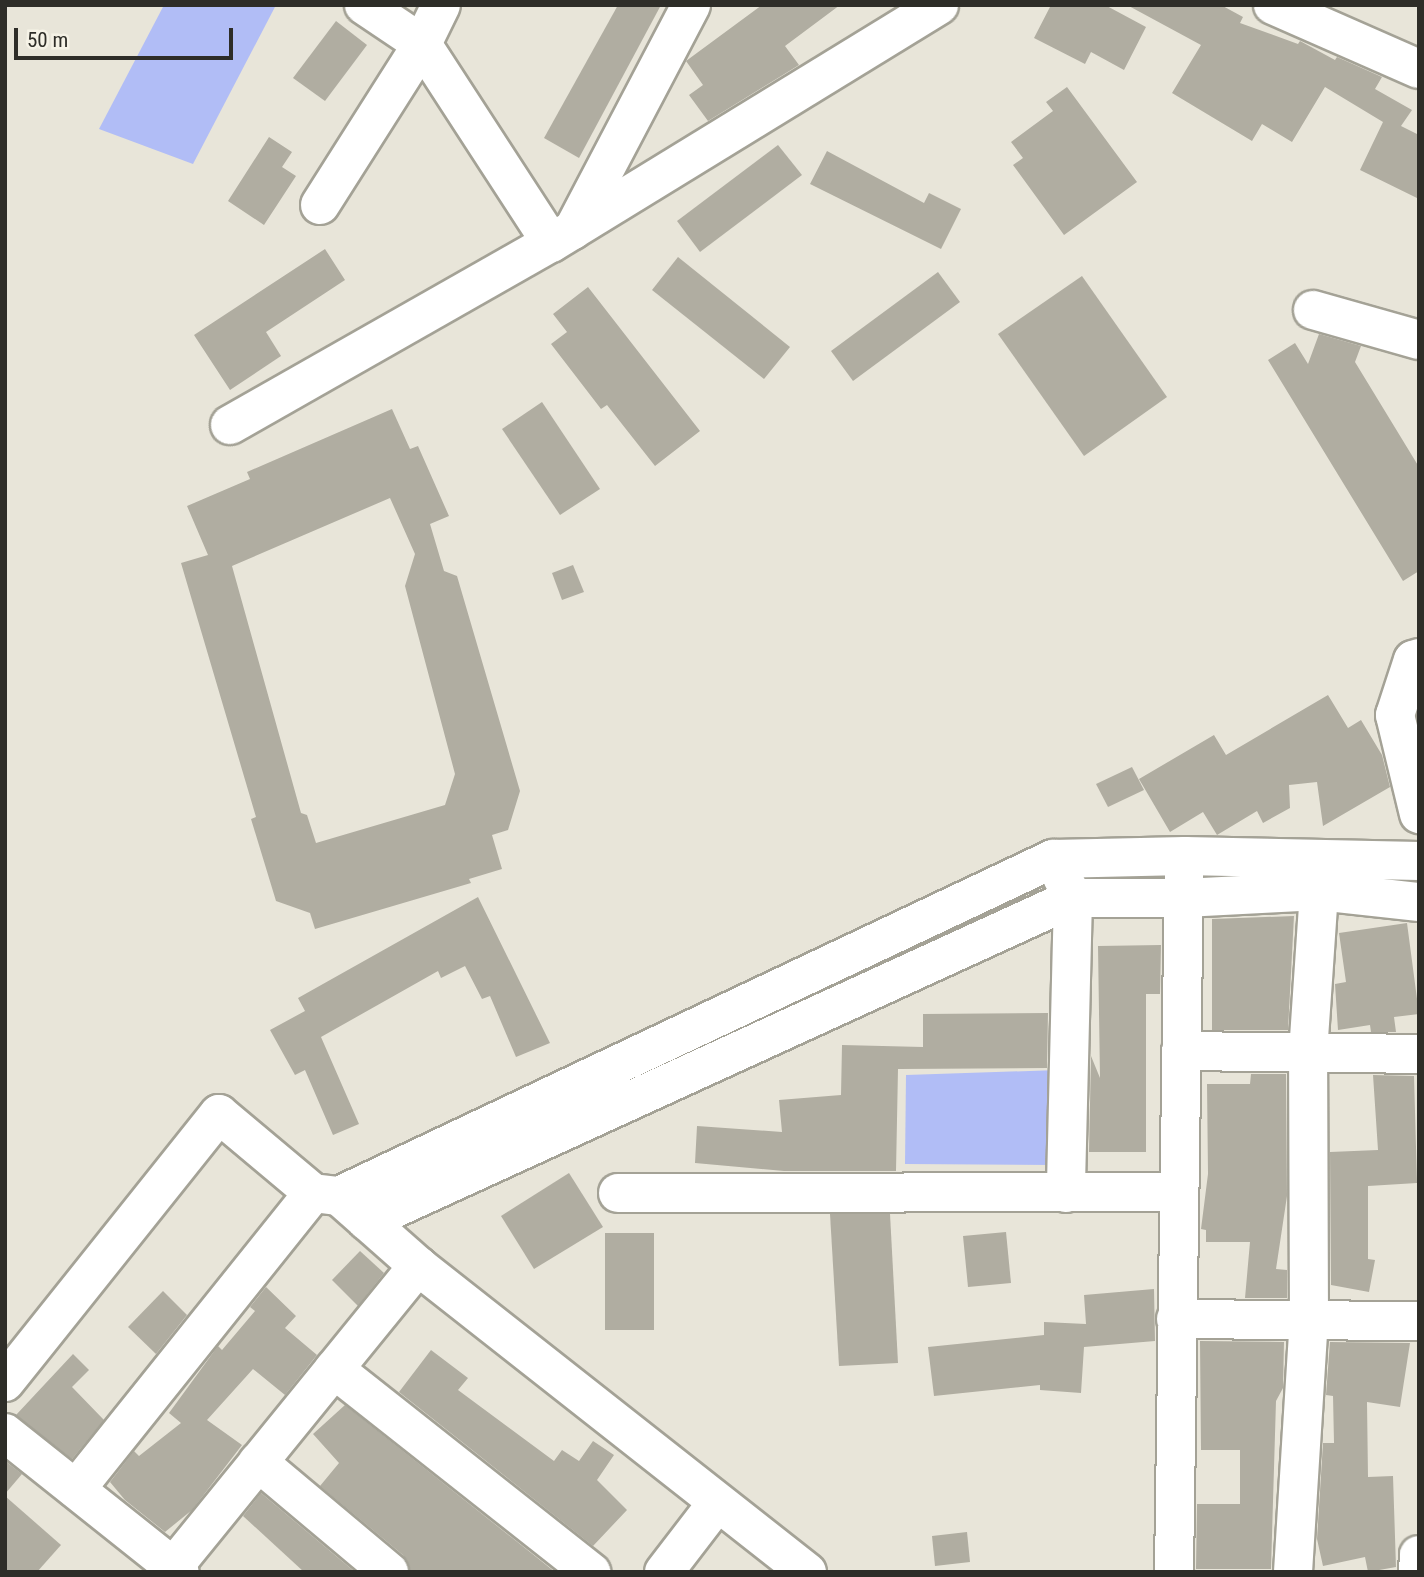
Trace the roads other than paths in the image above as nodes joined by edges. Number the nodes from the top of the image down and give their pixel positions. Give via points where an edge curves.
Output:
1 (364, 5) edge
2 (441, 5) edge
3 (691, 5) edge
4 (939, 5) edge
5 (1273, 5) edge
6 (422, 44) junction
7 (1419, 69) edge
8 (320, 205) dead end
9 (562, 237) junction
10 (1313, 310) dead end
11 (1419, 340) edge
12 (230, 425) dead end
13 (1419, 657) edge
14 (1419, 814) edge
15 (1185, 856) junction
16 (1053, 859) junction
17 (1419, 861) edge
18 (1319, 891) junction
19 (1073, 898) junction
20 (1184, 898) junction
21 (1419, 902) edge
22 (1181, 1051) junction
23 (1308, 1053) junction
24 (1419, 1054) edge
25 (1066, 1192) junction
26 (1178, 1192) junction
27 (618, 1193) dead end
28 (326, 1195) junction
29 (367, 1221) junction
30 (418, 1266) junction
31 (1176, 1319) junction
32 (1309, 1320) junction
33 (1419, 1321) edge
34 (334, 1369) junction
35 (5, 1382) edge
36 (5, 1433) edge
37 (258, 1462) junction
38 (76, 1489) junction
39 (718, 1503) junction
40 (1419, 1555) edge
41 (177, 1569) edge
42 (388, 1572) edge
43 (591, 1572) edge
44 (664, 1572) edge
45 (807, 1572) edge
46 (1174, 1572) edge
47 (1293, 1572) edge
48 (1418, 1572) edge

1 - 6 street
2 - 6 street
3 - 9 street
4 - 9 street
5 - 7 street
6 - 8 street
6 - 9 street
9 - 12 street
10 - 11 street
13 - 14 street via 1413,660 1395,715
15 - 16 street
15 - 17 street
15 - 20 street
16 - 19 street
16 - 28 street
18 - 20 street
18 - 21 street
18 - 23 street
19 - 20 street
19 - 25 street
19 - 29 street
20 - 22 street
22 - 23 street
22 - 26 street
23 - 24 street
23 - 32 street
25 - 26 street
25 - 27 street
26 - 31 street
28 - 29 street
28 - 35 street via 219,1114
28 - 38 street
29 - 30 street
30 - 34 street
30 - 39 street
31 - 32 street
31 - 46 street
32 - 33 street
32 - 47 street
34 - 37 street
34 - 43 street
36 - 38 street
37 - 41 street
37 - 42 street
38 - 41 street
39 - 44 street
39 - 45 street
40 - 48 street

